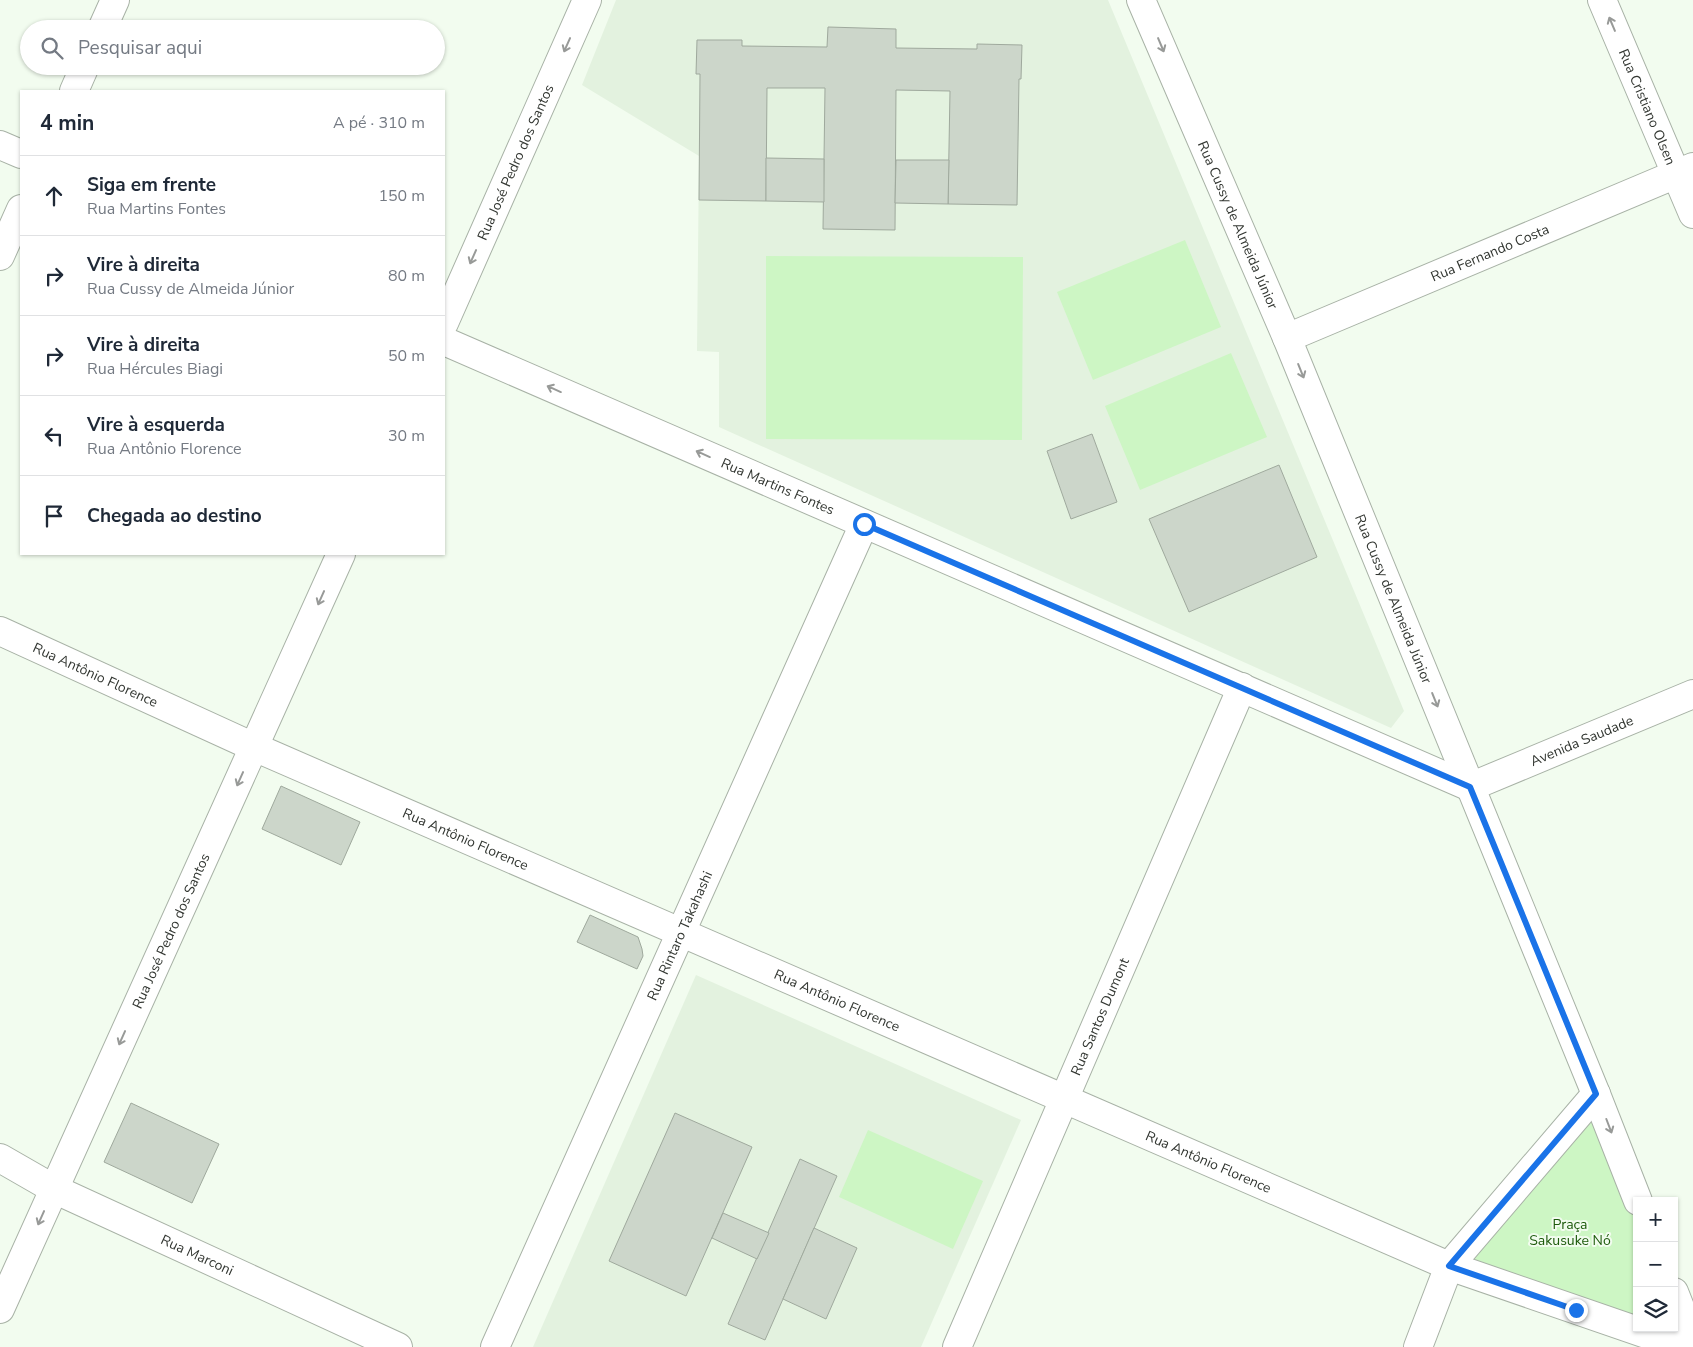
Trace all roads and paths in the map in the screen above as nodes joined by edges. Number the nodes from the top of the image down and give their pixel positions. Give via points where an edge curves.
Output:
1 (115, 0) edge
2 (587, 0) edge
3 (1142, 0) edge
4 (1602, 0) edge
5 (106, 20) edge
6 (81, 75) edge
7 (74, 90) edge
8 (0, 144) edge
9 (20, 154) edge
10 (1684, 170) edge
11 (20, 211) edge
12 (1693, 214) edge
13 (0, 256) edge
14 (445, 321) edge
15 (1287, 338) junction
16 (445, 341) edge
17 (864, 524) junction
18 (341, 555) edge
19 (0, 631) edge
20 (1242, 687) junction
21 (1693, 694) edge
22 (254, 747) junction
23 (1470, 787) junction
24 (681, 933) junction
25 (1596, 1094) junction
26 (1064, 1100) junction
27 (0, 1158) edge
28 (54, 1189) junction
29 (1636, 1197) edge
30 (1449, 1266) junction
31 (1678, 1302) edge
32 (0, 1309) edge
33 (1693, 1340) edge
34 (398, 1347) edge
35 (495, 1347) edge
36 (957, 1347) edge
37 (1418, 1347) edge
38 (1684, 1347) edge

1 - 5 street
2 -> 14 street, Rua José Pedro dos Santos
3 -> 15 street, Rua Cussy de Almeida Júnior
10 -> 4 street, Rua Cristiano Olsen
6 - 7 street
8 - 9 street
10 - 12 street, Rua Cristiano Olsen
10 - 15 street, Rua Fernando Costa
11 - 13 street
15 -> 23 street, Rua Cussy de Almeida Júnior
17 -> 16 street, Rua Martins Fontes
17 - 20 street, Rua Martins Fontes
17 - 24 street, Rua Rintaro Takahashi
18 -> 22 street, Rua José Pedro dos Santos
19 - 22 street, Rua Antônio Florence
20 - 23 street, Rua Martins Fontes
20 - 26 street, Rua Santos Dumont
21 - 23 street, Avenida Saudade
22 - 24 street, Rua Antônio Florence
22 -> 28 street, Rua José Pedro dos Santos
23 - 25 street, Rua Cussy de Almeida Júnior
24 - 26 street, Rua Antônio Florence
24 - 35 street, Rua Rintaro Takahashi
25 -> 29 street, Rua Cussy de Almeida Júnior
25 - 30 street
26 - 30 street, Rua Antônio Florence
26 - 36 street, Rua Santos Dumont
27 - 28 street, Rua Marconi
28 -> 32 street, Rua José Pedro dos Santos
28 - 34 street, Rua Marconi
30 - 37 street
30 - 38 street, Rua Antônio Florence
31 - 33 street

